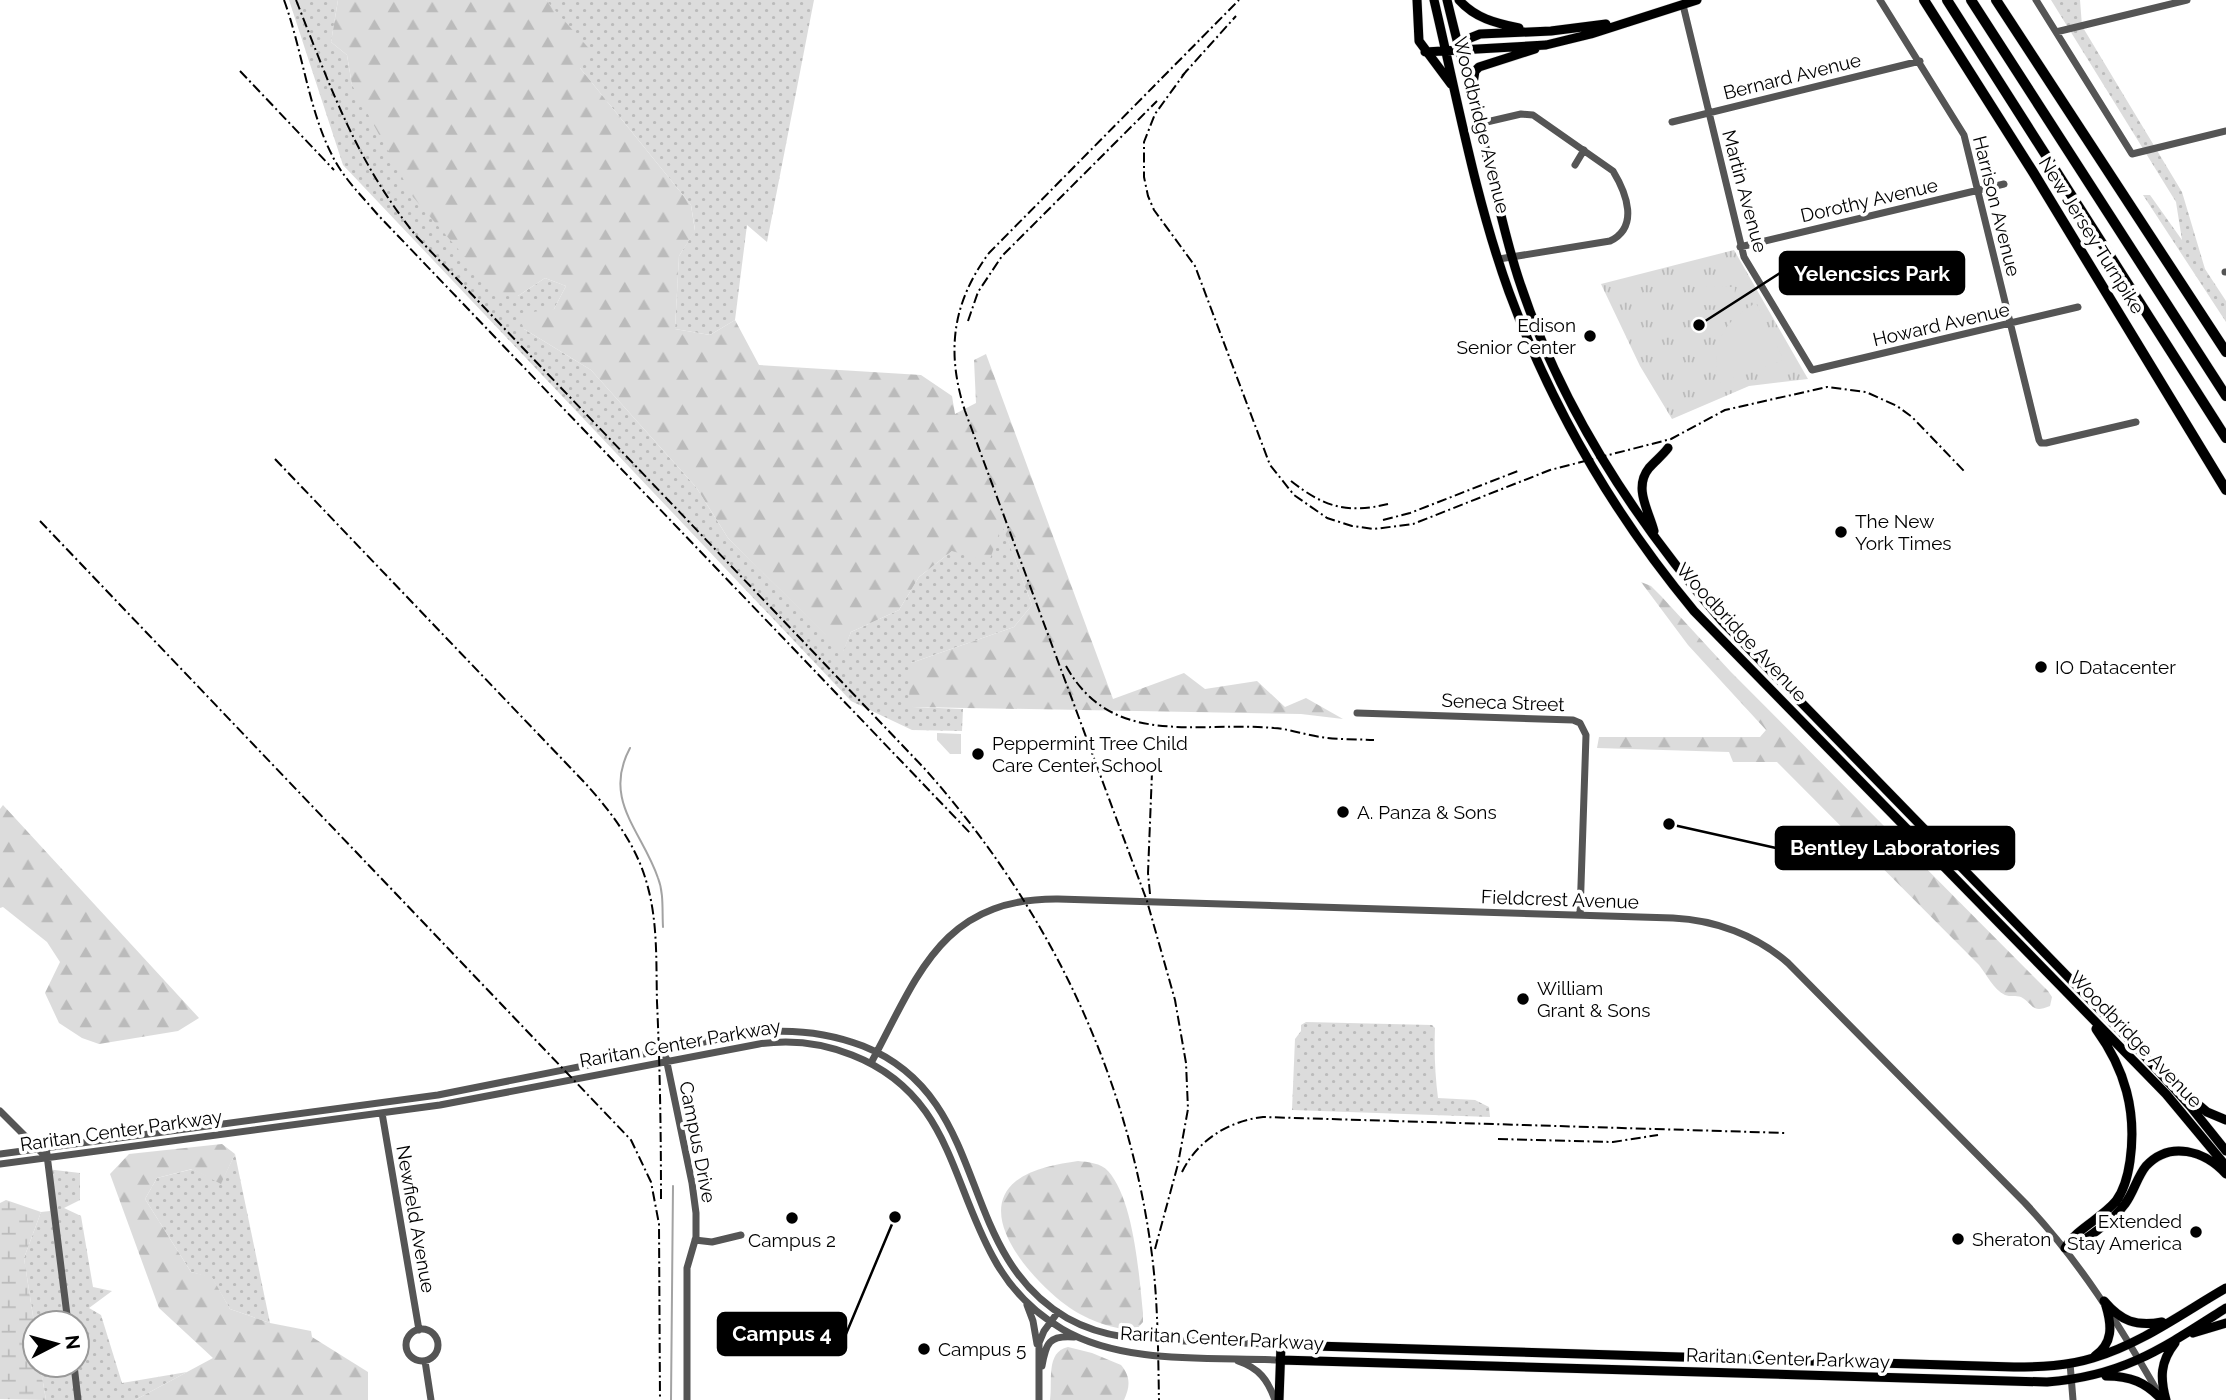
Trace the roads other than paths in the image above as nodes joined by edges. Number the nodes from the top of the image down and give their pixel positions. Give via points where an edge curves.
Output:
1 (1417, 0) edge
2 (1434, 0) edge
3 (1447, 0) edge
4 (1459, 0) edge
5 (1697, 0) edge
6 (1880, 0) edge
7 (1924, 0) edge
8 (1947, 0) edge
9 (1970, 0) edge
10 (1996, 0) edge
11 (2036, 0) edge
12 (2187, 0) edge
13 (1684, 5) junction
14 (1625, 22) junction
15 (1534, 31) junction
16 (2056, 32) junction
17 (1546, 45) junction
18 (1458, 49) junction
19 (1425, 51) junction
20 (1446, 52) junction
21 (1920, 61) junction
22 (1455, 91) junction
23 (1472, 96) junction
24 (1709, 113) junction
25 (1672, 122) dead end
26 (1478, 124) junction
27 (2226, 131) edge
28 (1584, 150) junction
29 (1575, 165) dead end
30 (2004, 184) dead end
31 (1978, 190) junction
32 (1740, 247) junction
33 (1512, 256) junction
34 (1499, 259) junction
35 (2078, 307) dead end
36 (2010, 324) junction
37 (2226, 352) edge
38 (1812, 370) joint
39 (2226, 396) edge
40 (2136, 422) dead end
41 (2226, 438) edge
42 (1668, 448) dead end
43 (2226, 490) edge
44 (1657, 540) junction
45 (1357, 713) dead end
46 (1580, 915) junction
47 (2069, 994) junction
48 (664, 1050) junction
49 (877, 1052) junction
50 (2142, 1053) junction
51 (667, 1061) junction
52 (871, 1063) junction
53 (0, 1111) edge
54 (383, 1113) junction
55 (2226, 1120) edge
56 (46, 1147) junction
57 (36, 1149) junction
58 (2226, 1151) edge
59 (0, 1154) edge
60 (47, 1158) junction
61 (0, 1164) edge
62 (2226, 1166) edge
63 (2226, 1174) edge
64 (741, 1235) dead end
65 (695, 1240) junction
66 (2065, 1248) junction
67 (2226, 1288) edge
68 (1021, 1296) junction
69 (2104, 1301) junction
70 (2226, 1308) edge
71 (66, 1309) edge
72 (1058, 1312) junction
73 (2176, 1317) junction
74 (1051, 1322) junction
75 (2226, 1323) edge
76 (419, 1330) junction
77 (2179, 1338) junction
78 (1081, 1339) junction
79 (2130, 1343) junction
80 (1281, 1345) junction
81 (1038, 1355) junction
82 (1224, 1358) junction
83 (2091, 1359) junction
84 (1280, 1360) junction
85 (2140, 1360) junction
86 (425, 1361) junction
87 (2070, 1363) junction
88 (2087, 1377) junction
89 (76, 1379) edge
90 (2071, 1380) junction
91 (1039, 1391) junction
92 (78, 1400) edge
93 (431, 1400) edge
94 (687, 1400) edge
95 (1040, 1400) edge
96 (1277, 1400) edge
97 (2073, 1400) edge
98 (2163, 1400) edge

1 - 19 main road via 1419,41
2 - 20 main road, Woodbridge Avenue
3 - 18 main road, Woodbridge Avenue
4 - 15 main road via 1485,19
5 - 13 main road
6 - 21 street, Harrison Avenue
7 - 43 highway, New Jersey Turnpike
8 - 41 highway, New Jersey Turnpike
9 - 39 highway, New Jersey Turnpike
10 - 37 highway
11 - 16 street
12 - 16 street
13 - 14 main road
13 - 24 street, Martin Avenue
14 - 15 main road
14 - 17 main road
15 - 18 main road via 1480,34
16 - 27 street via 2132,154
17 - 18 main road
17 - 23 main road via 1479,67 1472,80
18 - 20 main road
18 - 23 main road, Woodbridge Avenue
19 - 20 main road
19 - 22 main road
20 - 22 main road, Woodbridge Avenue
21 - 24 street, Bernard Avenue
21 - 31 street, Harrison Avenue via 1964,135
22 - 34 main road, Woodbridge Avenue
23 - 26 main road, Woodbridge Avenue
24 - 25 street, Bernard Avenue
24 - 32 street, Martin Avenue
26 - 28 street via 1533,115
26 - 33 main road, Woodbridge Avenue
28 - 29 street
28 - 33 street via 1607,165 1619,182 1628,212 1626,227 1610,241
30 - 31 street, Dorothy Avenue
31 - 32 street, Dorothy Avenue
31 - 36 street, Harrison Avenue
32 - 38 street, Martin Avenue
33 - 34 street
33 - 44 main road, Woodbridge Avenue via 1541,338 1571,401
34 - 47 main road, Woodbridge Avenue via 1566,420 1656,566 1694,611
35 - 36 street, Howard Avenue
36 - 38 street, Howard Avenue
36 - 40 street, Harrison Avenue via 2041,443
42 - 44 main road via 1648,469 1643,482 1643,499
44 - 50 main road, Woodbridge Avenue via 1721,621
45 - 46 street, Seneca Street via 1573,720 1582,725 1586,735
46 - 49 street, Fieldcrest Avenue via 1058,898 1013,901 980,913 945,939 921,971
46 - 66 street, Fieldcrest Avenue via 1698,920 1739,933 1773,952
47 - 62 main road, Woodbridge Avenue via 2175,1102
47 - 66 main road via 2117,1062 2133,1125 2128,1174 2121,1193
48 - 49 street, Raritan Center Parkway via 744,1034 787,1031 831,1036
48 - 51 street, Campus Drive
48 - 56 street, Raritan Center Parkway via 438,1095
49 - 52 street, Fieldcrest Avenue
49 - 72 street, Raritan Center Parkway via 912,1077 939,1106 1003,1252 1023,1281
50 - 55 main road via 2198,1105
50 - 58 main road, Woodbridge Avenue
51 - 52 street, Raritan Center Parkway via 789,1041 824,1046
51 - 54 street, Raritan Center Parkway
51 - 65 street, Campus Drive via 694,1192
52 - 68 street, Raritan Center Parkway via 907,1090 933,1121 988,1249
53 - 57 street
54 - 60 street, Raritan Center Parkway
54 - 76 street, Newfield Avenue
56 - 57 street, Raritan Center Parkway
56 - 60 street
57 - 59 street, Raritan Center Parkway
57 - 60 street
60 - 61 street, Raritan Center Parkway
60 - 71 street
63 - 66 main road via 2199,1154 2163,1155 2144,1170 2118,1212 2081,1242
64 - 65 street via 712,1242
65 - 94 street, Campus Drive via 687,1264
66 - 69 street, Fieldcrest Avenue
67 - 73 main road, Raritan Center Parkway
68 - 74 street, Raritan Center Parkway
68 - 81 street via 1032,1316
69 - 73 main road via 2133,1324
69 - 79 street, Fieldcrest Avenue
69 - 83 main road via 2110,1335
70 - 77 main road
72 - 74 street
72 - 80 street, Raritan Center Parkway via 1093,1330 1122,1337
73 - 79 main road, Raritan Center Parkway
74 - 78 street, Raritan Center Parkway
74 - 81 street via 1040,1339
75 - 77 main road
76 - 86 street, Newfield Avenue via 430,1332 437,1343 434,1354
76 - 86 street, Newfield Avenue via 409,1336 406,1347 413,1358
77 - 85 main road, Raritan Center Parkway
77 - 98 main road via 2161,1367
78 - 82 street, Raritan Center Parkway via 1126,1353
78 - 91 street via 1058,1337 1049,1343
79 - 83 main road, Raritan Center Parkway
79 - 85 street, Fieldcrest Avenue
80 - 84 main road
80 - 87 main road, Raritan Center Parkway via 2014,1367
81 - 91 street
82 - 84 street, Raritan Center Parkway
82 - 96 street via 1259,1371
83 - 87 main road, Raritan Center Parkway
84 - 90 main road, Raritan Center Parkway via 1987,1382
84 - 96 main road
85 - 88 main road, Raritan Center Parkway
85 - 98 street, Fieldcrest Avenue
86 - 93 street, Newfield Avenue
87 - 90 street
88 - 90 main road, Raritan Center Parkway
88 - 98 main road via 2131,1378
89 - 92 street
90 - 97 street
91 - 95 street

